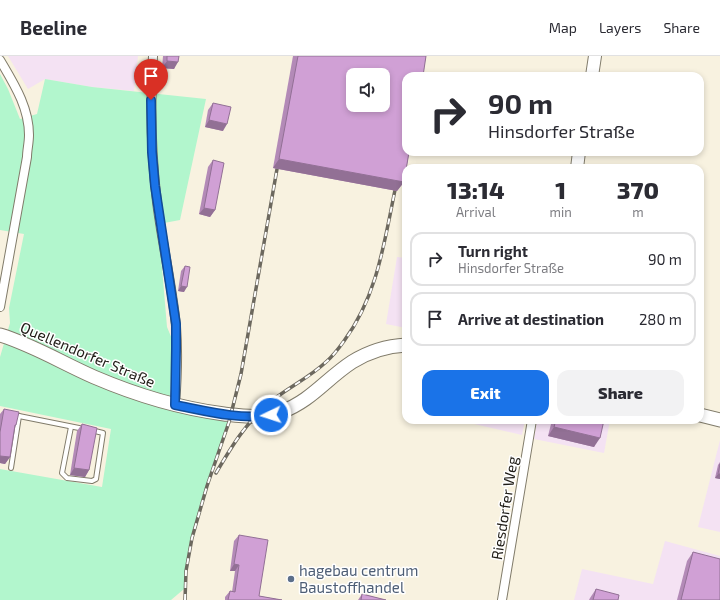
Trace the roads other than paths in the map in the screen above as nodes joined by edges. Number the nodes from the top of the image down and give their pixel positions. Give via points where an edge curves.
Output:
1 (153, 56) edge
2 (595, 56) edge
3 (0, 60) edge
4 (593, 72) edge
5 (0, 307) edge
6 (0, 335) edge
7 (402, 346) edge
8 (175, 405) junction
9 (6, 413) edge
10 (19, 416) junction
11 (704, 416) edge
12 (720, 420) edge
13 (531, 424) edge
14 (71, 426) junction
15 (11, 468) dead end
16 (502, 600) edge

1 - 8 street via 152,152 176,324
2 - 4 main road
3 - 5 street via 16,86 25,108 29,136
6 - 8 main road, Quellendorfer Straße via 37,348 76,369 114,385
7 - 8 main road, Quellendorfer Straße via 382,348 361,357 300,404 278,413 242,416
9 - 10 lane
10 - 14 lane
10 - 15 lane
11 - 12 main road
13 - 16 street, Riesdorfer Weg
14 - 14 lane via 103,432 96,479 92,481 67,478 62,472

